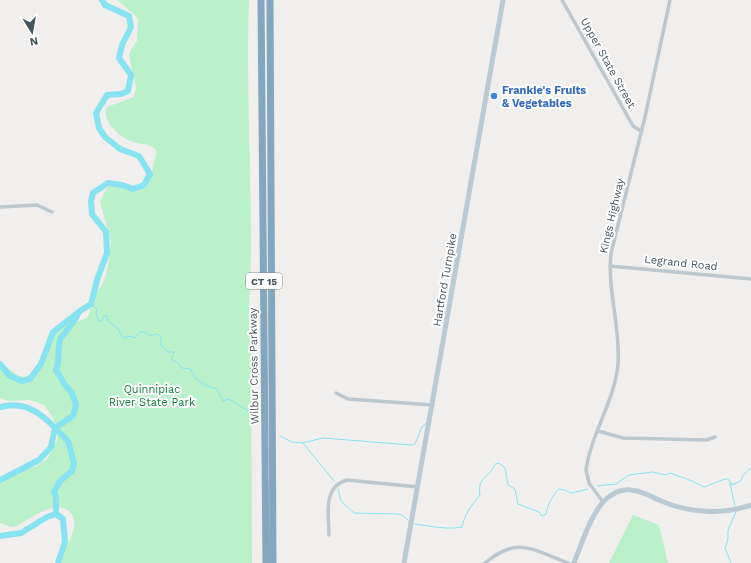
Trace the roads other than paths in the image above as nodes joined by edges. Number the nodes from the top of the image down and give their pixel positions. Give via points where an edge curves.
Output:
1 (261, 0) edge
2 (270, 0) edge
3 (503, 0) edge
4 (562, 0) edge
5 (670, 0) edge
6 (641, 131) junction
7 (0, 207) edge
8 (52, 212) dead end
9 (610, 266) junction
10 (751, 279) edge
11 (336, 393) dead end
12 (433, 405) junction
13 (598, 431) junction
14 (715, 437) dead end
15 (418, 487) junction
16 (603, 502) junction
17 (751, 505) edge
18 (329, 535) dead end
19 (266, 563) edge
20 (273, 563) edge
21 (404, 563) edge
22 (485, 563) edge
23 (568, 563) edge
24 (574, 563) edge

1 - 19 highway, Wilbur Cross Parkway / CT 15
2 - 20 highway, Wilbur Cross Parkway / CT 15
3 - 12 main road, Hartford Turnpike
4 - 6 street, Upper State Street via 633,126
5 - 6 street, Kings Highway
6 - 9 street, Kings Highway via 614,238
7 - 8 street via 37,205
9 - 10 street, Legrand Road
9 - 13 street, Kings Highway via 618,363
11 - 12 street via 348,399
12 - 15 main road, Hartford Turnpike
13 - 14 street via 623,438 706,440
13 - 16 street, Kings Highway via 586,473 591,486
15 - 18 street via 346,480 341,482 329,497
15 - 21 main road, Hartford Turnpike
16 - 17 main road via 619,492 629,490 638,491 671,505 701,511 728,511
16 - 24 main road
22 - 23 street via 500,551 520,547

